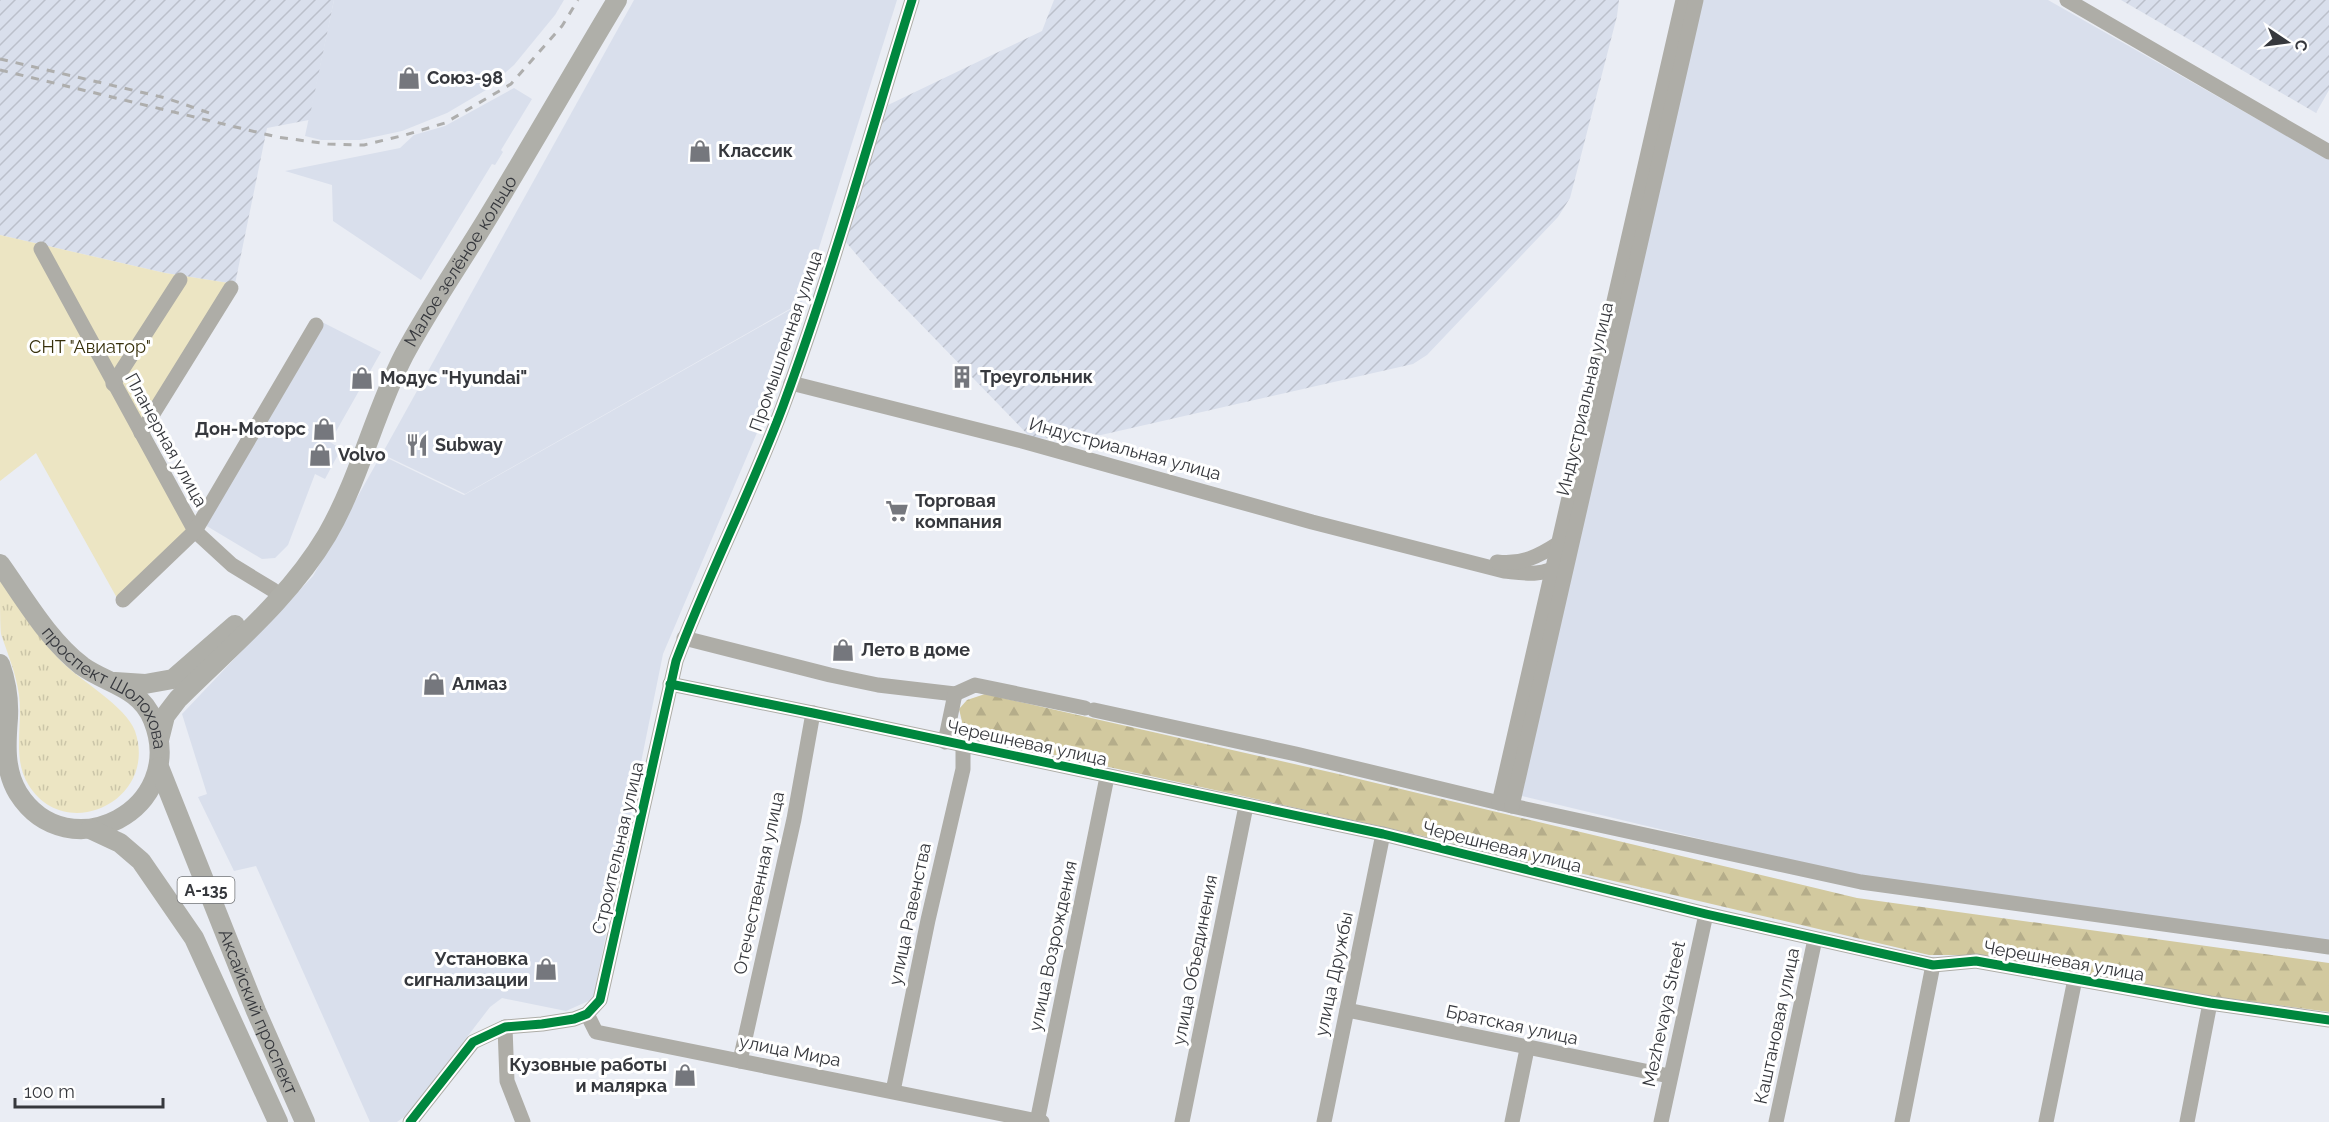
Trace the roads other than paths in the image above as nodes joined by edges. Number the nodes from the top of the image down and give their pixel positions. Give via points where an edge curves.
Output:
1 (616, 0) edge
2 (912, 0) edge
3 (1683, 0) edge
4 (1696, 0) edge
5 (2067, 0) edge
6 (1669, 89) junction
7 (2329, 152) edge
8 (41, 249) dead end
9 (180, 280) dead end
10 (231, 288) dead end
11 (316, 325) dead end
12 (1611, 344) junction
13 (791, 383) junction
14 (113, 384) junction
15 (141, 433) junction
16 (195, 531) junction
17 (328, 532) junction
18 (1559, 543) junction
19 (1446, 556) junction
20 (1569, 556) junction
21 (0, 564) edge
22 (1553, 570) junction
23 (273, 590) junction
24 (123, 600) dead end
25 (684, 638) junction
26 (0, 664) edge
27 (115, 682) junction
28 (670, 684) junction
29 (955, 694) junction
30 (813, 713) junction
31 (159, 740) junction
32 (945, 742) junction
33 (963, 746) junction
34 (159, 767) junction
35 (1107, 777) junction
36 (1505, 804) junction
37 (1246, 806) junction
38 (90, 829) junction
39 (1383, 834) junction
40 (1706, 914) junction
41 (1815, 939) junction
42 (2329, 947) edge
43 (1933, 965) junction
44 (2075, 979) junction
45 (2210, 1003) junction
46 (1347, 1010) junction
47 (587, 1014) junction
48 (2329, 1020) edge
49 (505, 1027) junction
50 (1527, 1048) junction
51 (740, 1060) junction
52 (1669, 1076) junction
53 (893, 1091) junction
54 (278, 1122) edge
55 (305, 1122) edge
56 (410, 1122) edge
57 (523, 1122) edge
58 (1039, 1122) edge
59 (1182, 1122) edge
60 (1324, 1122) edge
61 (1512, 1122) edge
62 (1661, 1122) edge
63 (1776, 1122) edge
64 (1902, 1122) edge
65 (2046, 1122) edge
66 (2187, 1122) edge

1 - 17 main road, Малое зелёное кольцо via 403,357
2 - 13 street, Промышленная улица
3 - 6 street, Индустриальная улица
4 - 6 street, Индустриальная улица
5 - 7 street
6 - 12 street, Индустриальная улица
8 - 14 street, Планерная улица
9 - 14 street
10 - 15 street
11 - 16 street
12 - 18 street, Индустриальная улица
12 - 20 street, Индустриальная улица
13 - 19 street, Индустриальная улица
13 - 25 street, Промышленная улица via 763,459
14 - 15 street, Планерная улица
15 - 16 street, Планерная улица
16 - 23 street, Планерная улица via 232,565
16 - 24 street
17 - 23 main road, Малое зелёное кольцо
17 - 31 main road, Малое зелёное кольцо via 306,568 283,595 178,699 165,716
18 - 19 street via 1526,561 1506,563
18 - 22 street, Индустриальная улица
19 - 22 street, Индустриальная улица via 1527,574
20 - 22 street
20 - 36 street, Индустриальная улица
21 - 27 main road, проспект Шолохова via 61,647 84,667
22 - 36 street, Индустриальная улица
23 - 27 main road, Малое зелёное кольцо via 173,679 145,684
25 - 28 street, Промышленная улица
25 - 29 street via 878,685
26 - 38 main road, проспект Шолохова via 7,697 8,765 17,792 47,820 69,828
27 - 31 main road, проспект Шолохова via 138,699 152,718
28 - 30 street, Черешневая улица
28 - 47 street, Строительная улица via 606,979 600,1000
29 - 32 street
29 - 36 street via 975,685
30 - 32 street, Черешневая улица
30 - 51 street, Отечественная улица via 794,819
31 - 34 main road, проспект Шолохова
32 - 33 street, Черешневая улица
33 - 35 street, Черешневая улица
33 - 53 street, улица Равенства via 963,769
34 - 38 main road, проспект Шолохова via 143,801 116,822
34 - 55 main road, Аксайский проспект / А-135
35 - 37 street, Черешневая улица
35 - 58 street, улица Возрождения
36 - 42 street via 1861,882
37 - 39 street, Черешневая улица
37 - 59 street, улица Объединения
38 - 54 main road, Аксайский проспект / А-135 via 120,843 141,861 194,938
39 - 40 street, Черешневая улица
39 - 46 street, улица Дружбы
40 - 41 street, Черешневая улица
40 - 52 street, Mezhevaya Street
41 - 43 street, Черешневая улица
41 - 63 street, Каштановая улица
43 - 44 street, Черешневая улица via 1976,961
43 - 64 street
44 - 45 street, Черешневая улица
44 - 65 street
45 - 48 street, Черешневая улица
45 - 66 street
46 - 50 street, Братская улица
46 - 60 street, улица Дружбы
47 - 49 street
47 - 51 street, улица Мира via 596,1032
49 - 56 street via 473,1042
49 - 57 street via 507,1081
50 - 52 street, Братская улица
50 - 61 street
51 - 53 street, улица Мира
52 - 62 street, Mezhevaya Street
53 - 58 street, улица Мира

